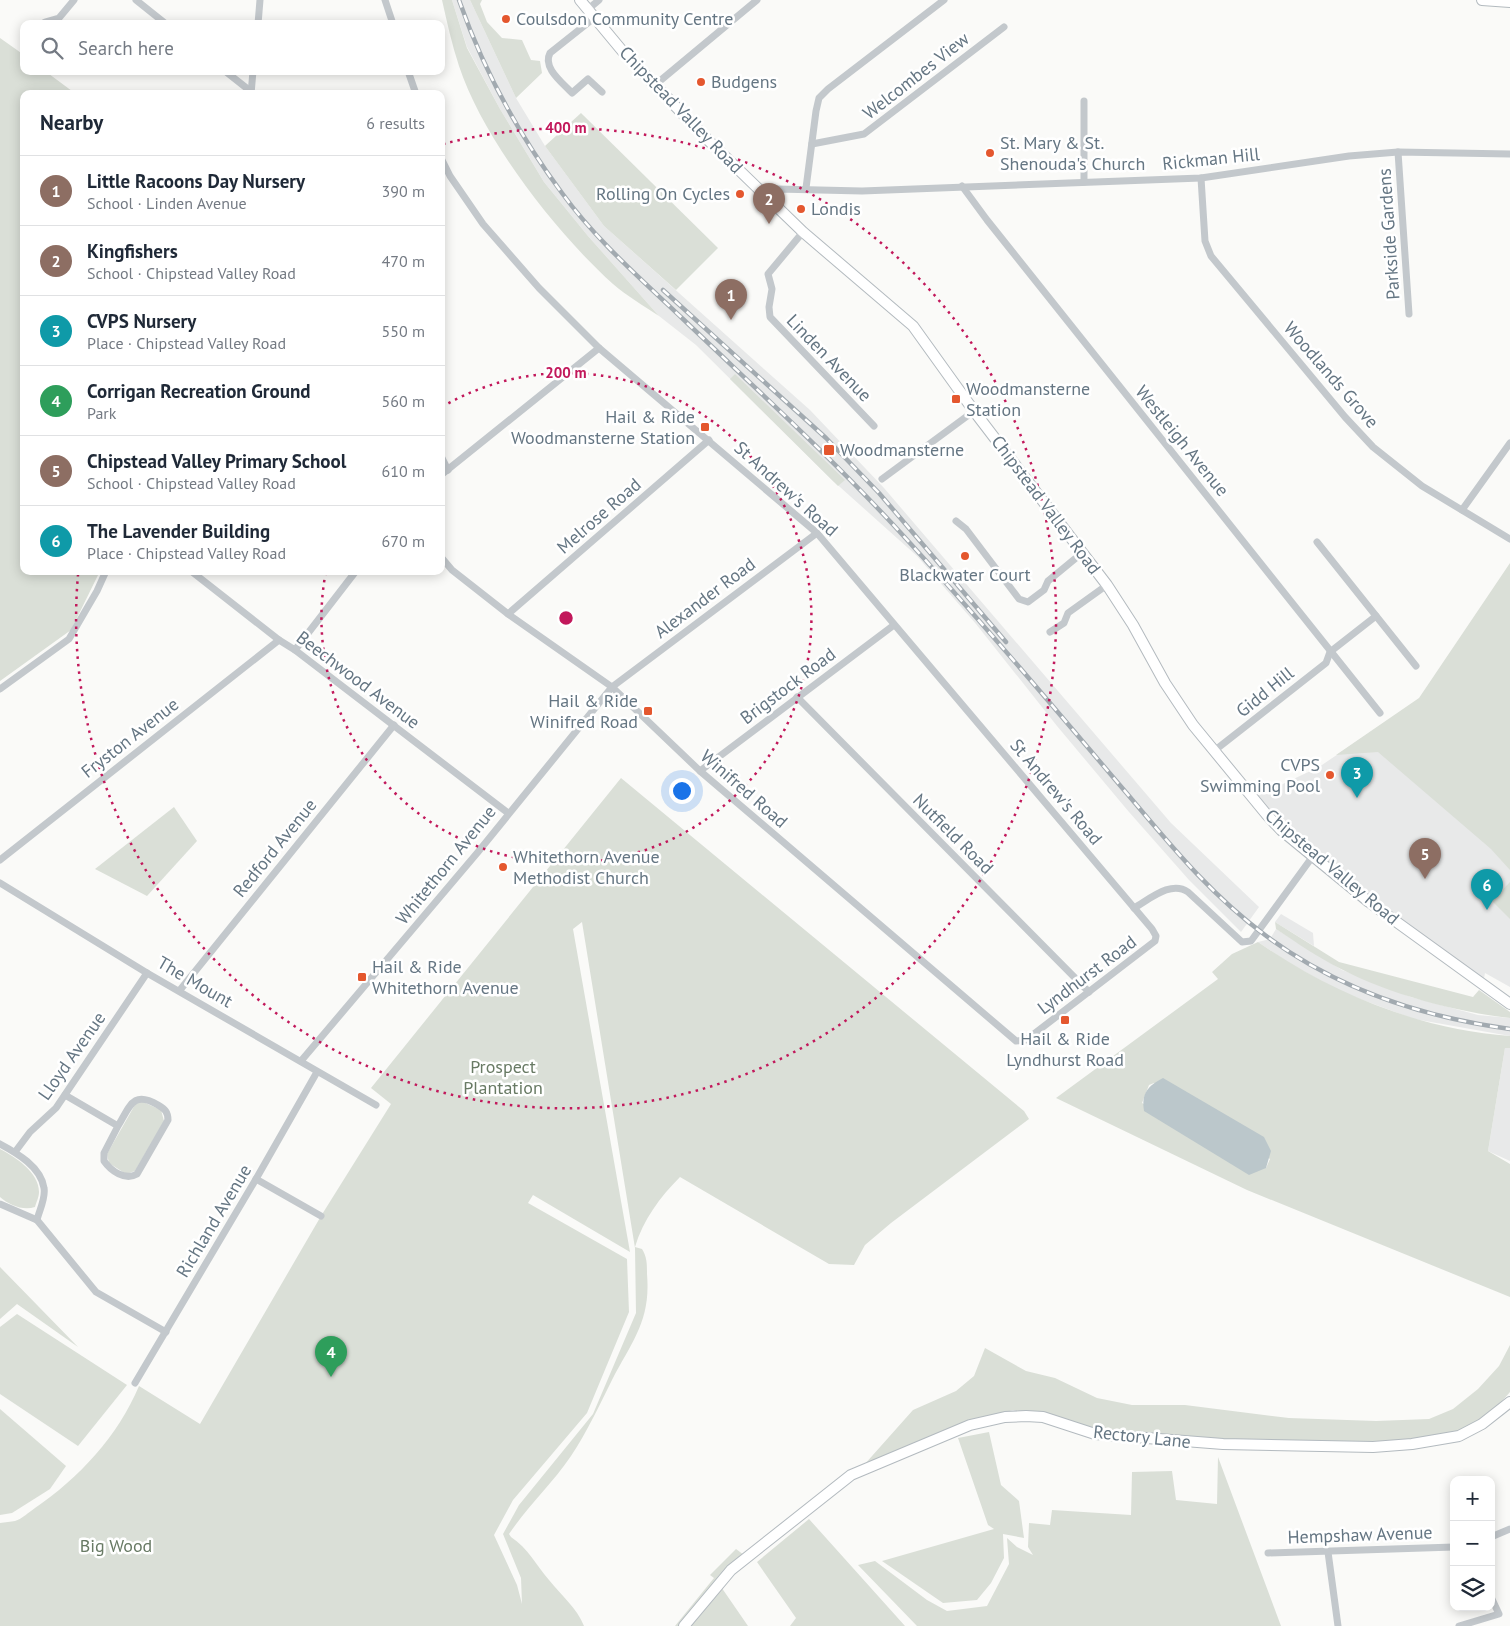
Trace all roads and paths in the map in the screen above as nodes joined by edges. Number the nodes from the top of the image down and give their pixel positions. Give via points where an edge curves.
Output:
1 (74, 0) edge
2 (136, 0) edge
3 (260, 0) edge
4 (386, 0) edge
5 (580, 0) edge
6 (599, 0) edge
7 (757, 0) edge
8 (944, 0) edge
9 (1482, 0) edge
10 (1510, 2) edge
11 (590, 14) junction
12 (52, 20) edge
13 (161, 20) edge
14 (258, 20) edge
15 (392, 20) edge
16 (1004, 26) dead end
17 (230, 75) edge
18 (253, 75) edge
19 (409, 75) edge
20 (655, 85) junction
21 (248, 90) edge
22 (252, 90) edge
23 (415, 90) edge
24 (602, 92) dead end
25 (1084, 101) dead end
26 (812, 144) junction
27 (1398, 152) junction
28 (1510, 154) edge
29 (445, 166) edge
30 (1201, 178) junction
31 (1084, 182) junction
32 (962, 186) junction
33 (806, 188) junction
34 (766, 196) junction
35 (803, 232) junction
36 (1410, 314) dead end
37 (599, 348) junction
38 (974, 411) junction
39 (874, 426) dead end
40 (709, 440) junction
41 (1510, 443) edge
42 (445, 464) edge
43 (448, 470) junction
44 (445, 473) edge
45 (882, 480) dead end
46 (1462, 510) junction
47 (956, 521) dead end
48 (817, 533) junction
49 (1510, 539) edge
50 (1318, 542) dead end
51 (1082, 553) junction
52 (445, 562) edge
53 (104, 575) edge
54 (196, 575) edge
55 (353, 575) edge
56 (1107, 586) junction
57 (508, 614) junction
58 (1376, 616) junction
59 (894, 625) junction
60 (1050, 632) dead end
61 (278, 640) junction
62 (295, 650) junction
63 (1330, 652) junction
64 (1416, 666) dead end
65 (612, 687) junction
66 (0, 689) edge
67 (797, 697) junction
68 (1380, 712) dead end
69 (394, 725) junction
70 (1214, 751) junction
71 (700, 771) junction
72 (508, 813) junction
73 (1313, 856) junction
74 (0, 860) edge
75 (0, 883) edge
76 (1134, 908) junction
77 (1152, 929) joint
78 (147, 972) junction
79 (180, 990) junction
80 (1089, 992) junction
81 (1510, 1004) edge
82 (1026, 1040) joint
83 (301, 1061) junction
84 (317, 1072) junction
85 (65, 1095) junction
86 (376, 1105) dead end
87 (118, 1126) junction
88 (0, 1144) edge
89 (14, 1152) junction
90 (256, 1179) junction
91 (0, 1204) edge
92 (321, 1216) dead end
93 (37, 1220) junction
94 (166, 1332) junction
95 (135, 1383) dead end
96 (1510, 1403) edge
97 (1510, 1529) edge
98 (1495, 1535) edge
99 (1450, 1547) edge
100 (1328, 1552) junction
101 (1268, 1554) dead end
102 (1495, 1606) edge
103 (684, 1626) edge
104 (1338, 1626) edge
105 (1459, 1626) edge

1 - 12 street via 59,18
2 - 13 street
3 - 14 street
4 - 15 street
5 - 11 main road, Chipstead Valley Road
6 - 11 street
7 - 20 street
8 - 26 street via 823,93 817,104
9 - 10 main road
11 - 20 main road, Chipstead Valley Road
11 - 24 street via 550,53 547,61 549,68 572,93 588,79
16 - 26 street, Welcombes View via 864,134
17 - 21 street
18 - 22 street
19 - 23 street
20 - 34 main road, Chipstead Valley Road
25 - 31 street
26 - 33 street
27 - 28 street, Rickman Hill
27 - 30 street, Rickman Hill
27 - 36 street, Parkside Gardens
29 - 37 street, St Andrew's Road via 483,224 539,288
30 - 31 street, Rickman Hill
30 - 46 street, Woodlands Grove via 1206,241 1216,262 1373,447 1422,486
31 - 32 street, Rickman Hill
32 - 33 street, Rickman Hill via 862,191
32 - 63 street, Westleigh Avenue
33 - 34 street, Rickman Hill via 777,189
34 - 35 main road, Chipstead Valley Road
35 - 38 main road, Chipstead Valley Road via 913,326
35 - 39 street, Linden Avenue via 768,274 772,289 770,317
37 - 40 street, St Andrew's Road
37 - 43 street
38 - 45 street
38 - 51 main road, Chipstead Valley Road
40 - 48 street, St Andrew's Road
40 - 57 street, Melrose Road
41 - 46 street
42 - 43 street
43 - 44 street
46 - 49 street, Woodlands Grove
47 - 51 street via 966,529 1019,598 1028,602
48 - 59 street, St Andrew's Road
48 - 65 street, Alexander Road
50 - 58 street
51 - 56 main road, Chipstead Valley Road
52 - 57 street, Winifred Road
53 - 66 street via 86,613 68,639
54 - 61 street, Beechwood Avenue
55 - 62 street
56 - 60 street via 1068,613 1064,622
56 - 70 main road, Chipstead Valley Road via 1165,683
57 - 65 street, Winifred Road
58 - 63 street, Gidd Hill
58 - 64 street
59 - 67 street, Brigstock Road
59 - 76 street, St Andrew's Road
61 - 62 street, Beechwood Avenue
61 - 74 street, Fryston Avenue
62 - 69 street, Beechwood Avenue
63 - 68 street, Westleigh Avenue
63 - 70 street, Gidd Hill via 1326,663
65 - 71 street, Winifred Road
65 - 72 street, Whitethorn Avenue
67 - 71 street, Brigstock Road
67 - 80 street, Nutfield Road
69 - 72 street, Beechwood Avenue
69 - 79 street, Redford Avenue
70 - 73 main road, Chipstead Valley Road via 1267,815
71 - 82 street, Winifred Road via 1013,1039
72 - 83 street, Whitethorn Avenue
73 - 76 street via 1247,943 1180,888 1167,890
73 - 81 main road, Chipstead Valley Road via 1411,933
75 - 78 street, The Mount
76 - 77 street, St Andrew's Road
77 - 80 street, Lyndhurst Road via 1156,936 1154,943
78 - 79 street, The Mount
78 - 85 street, Lloyd Avenue
79 - 83 street, The Mount
80 - 82 street, Lyndhurst Road
83 - 84 street, The Mount
84 - 86 street, The Mount
84 - 90 street, Richland Avenue
85 - 87 street
85 - 89 street, Lloyd Avenue
87 - 87 street via 140,1097 164,1108 168,1114 168,1120 133,1177 126,1178 104,1161 104,1153
88 - 89 street
89 - 93 street via 34,1170 44,1189
90 - 92 street
90 - 94 street, Richland Avenue
91 - 93 street
93 - 94 street via 96,1292
94 - 95 street, Richland Avenue
96 - 103 main road, Rectory Lane via 1482,1424 1458,1436 1373,1447 1223,1444 1095,1434 1043,1417 1026,1416 970,1425 851,1475 731,1570
97 - 98 street
99 - 100 street, Hempshaw Avenue
100 - 101 street, Hempshaw Avenue
100 - 104 street
102 - 105 street via 1499,1614

